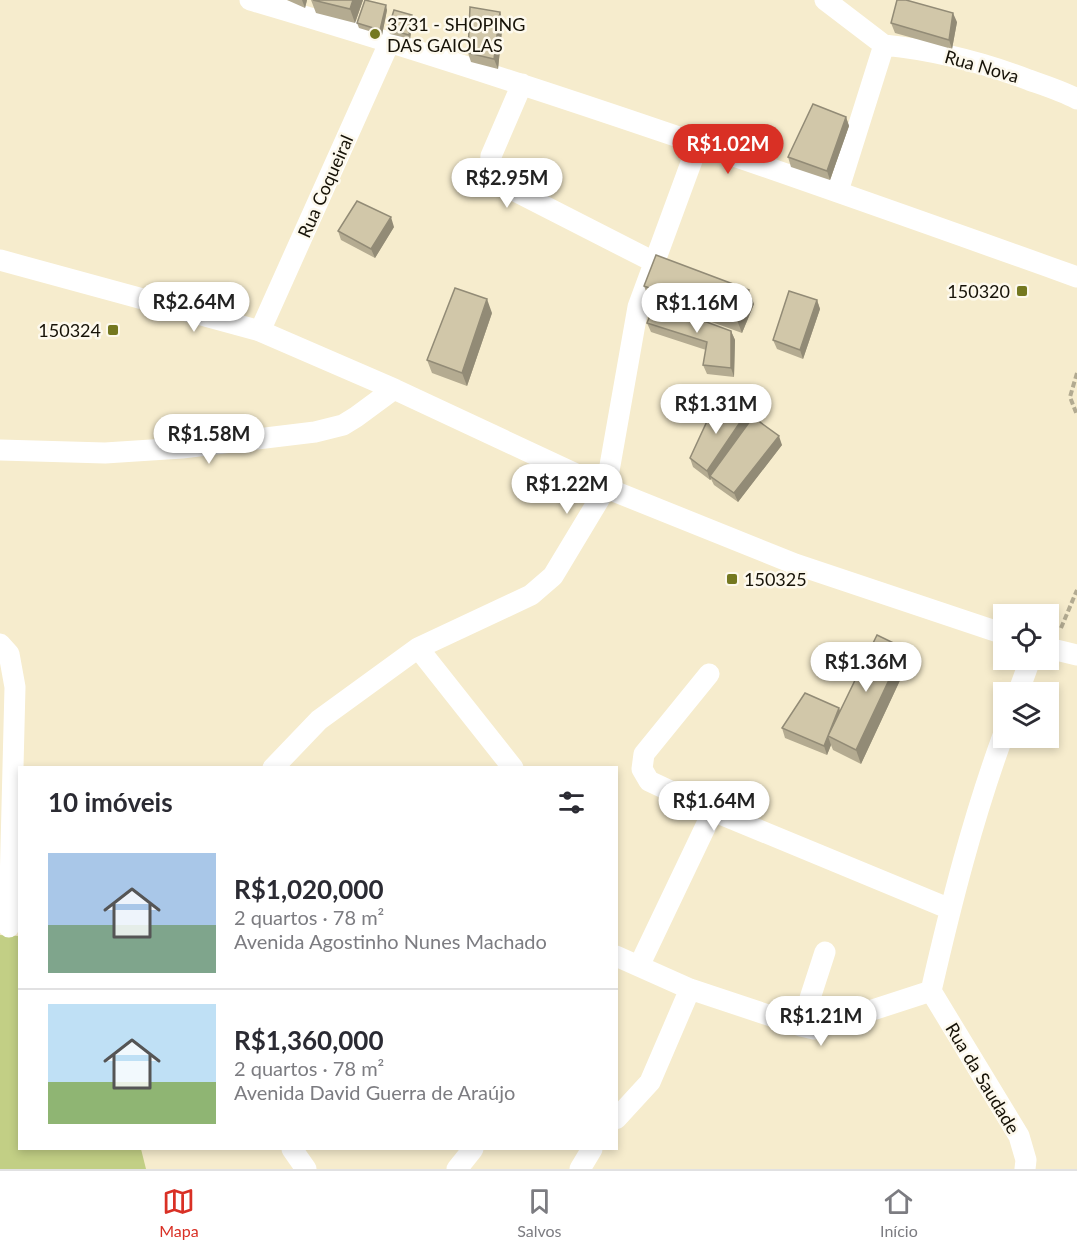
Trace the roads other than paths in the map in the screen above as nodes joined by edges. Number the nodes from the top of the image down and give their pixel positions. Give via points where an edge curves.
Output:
1 (250, 0) edge
2 (825, 0) edge
3 (390, 41) junction
4 (884, 45) junction
5 (522, 84) junction
6 (1077, 99) edge
7 (698, 144) junction
8 (838, 191) junction
9 (0, 260) edge
10 (654, 262) junction
11 (1077, 277) edge
12 (260, 331) junction
13 (394, 389) junction
14 (0, 450) edge
15 (606, 488) junction
16 (993, 630) edge
17 (0, 644) edge
18 (418, 648) junction
19 (1059, 651) edge
20 (1077, 655) edge
21 (709, 674) dead end
22 (998, 748) edge
23 (275, 766) edge
24 (511, 766) edge
25 (713, 811) junction
26 (950, 909) junction
27 (10, 927) edge
28 (825, 952) dead end
29 (618, 957) edge
30 (639, 966) junction
31 (690, 989) junction
32 (931, 991) junction
33 (801, 1026) junction
34 (618, 1117) edge
35 (293, 1150) edge
36 (471, 1150) edge
37 (591, 1150) edge
38 (306, 1169) edge
39 (457, 1169) edge
40 (580, 1169) edge
41 (1025, 1169) edge

1 - 3 street
2 - 4 street
3 - 5 street
3 - 12 street, Rua Coqueiral
4 - 6 street, Rua Nova via 948,55 1000,69
4 - 8 street
5 - 7 street
5 - 10 street via 491,156 490,167 501,184
7 - 8 street
7 - 10 street
8 - 11 street
9 - 12 street
10 - 15 street via 638,307
12 - 13 street
13 - 14 street via 343,425 315,432 105,453
13 - 15 street
15 - 16 street via 795,564
15 - 18 street via 553,576 531,595
17 - 27 street via 9,654 15,687
18 - 23 street via 319,720
18 - 24 street
19 - 20 street
21 - 25 street via 644,754 642,769 649,781
22 - 26 street
25 - 26 street
25 - 30 street
26 - 32 street
28 - 33 street
29 - 30 street
30 - 31 street
31 - 33 street
31 - 34 street via 650,1082
32 - 33 street via 814,1029
32 - 41 street, Rua da Saudade via 1019,1136
35 - 38 street
36 - 39 street
37 - 40 street

